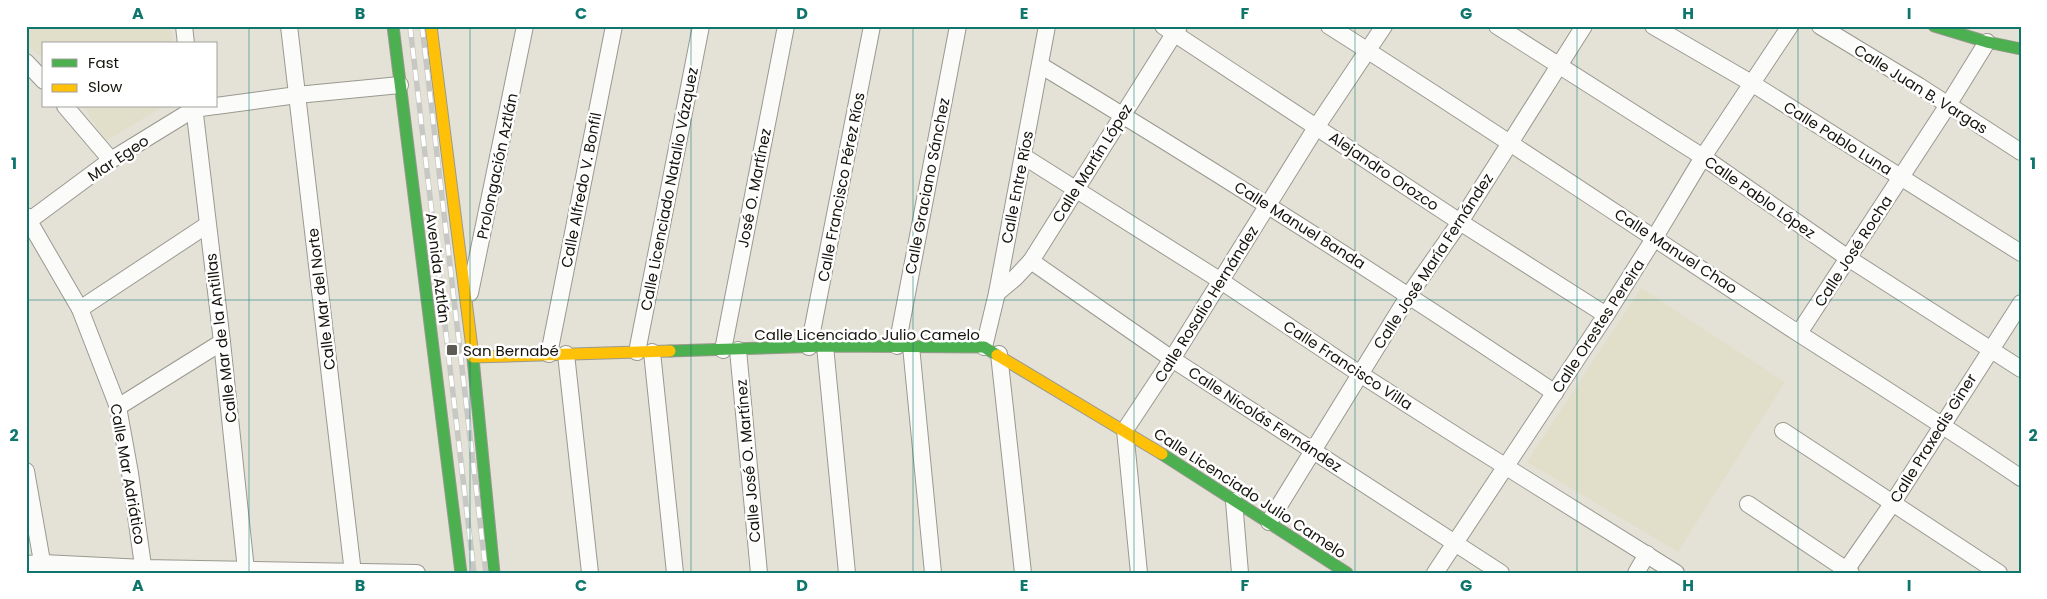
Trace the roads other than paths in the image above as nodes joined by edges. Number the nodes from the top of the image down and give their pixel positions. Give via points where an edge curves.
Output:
1 (184, 26) edge
2 (289, 26) edge
3 (393, 26) edge
4 (432, 26) edge
5 (525, 26) edge
6 (614, 26) edge
7 (701, 26) edge
8 (786, 26) edge
9 (872, 26) edge
10 (958, 26) edge
11 (1047, 26) edge
12 (1329, 26) edge
13 (1384, 26) edge
14 (1497, 26) edge
15 (1584, 26) edge
16 (1653, 26) edge
17 (1790, 26) edge
18 (1820, 26) edge
19 (1934, 26) edge
20 (1172, 29) edge
21 (186, 42) edge
22 (1987, 42) junction
23 (2021, 49) edge
24 (1368, 51) junction
25 (26, 62) edge
26 (1040, 65) junction
27 (1560, 66) junction
28 (42, 79) edge
29 (1753, 84) junction
30 (400, 85) junction
31 (297, 95) junction
32 (1948, 105) junction
33 (218, 106) edge
34 (67, 108) edge
35 (194, 108) edge
36 (1122, 115) junction
37 (1317, 126) junction
38 (1510, 143) junction
39 (2021, 152) edge
40 (1022, 156) junction
41 (1702, 157) junction
42 (111, 160) junction
43 (1901, 177) junction
44 (1076, 189) junction
45 (1269, 205) junction
46 (27, 220) edge
47 (1460, 222) junction
48 (207, 225) junction
49 (1655, 237) junction
50 (2021, 254) edge
51 (1848, 258) junction
52 (1031, 261) junction
53 (1221, 281) junction
54 (997, 292) junction
55 (1409, 295) junction
56 (2021, 303) edge
57 (468, 306) junction
58 (80, 309) junction
59 (1606, 315) junction
60 (1799, 333) junction
61 (222, 342) junction
62 (904, 346) junction
63 (817, 347) junction
64 (984, 347) junction
65 (1990, 348) junction
66 (730, 350) junction
67 (645, 352) junction
68 (549, 354) junction
69 (566, 354) junction
70 (999, 354) junction
71 (473, 357) junction
72 (1172, 359) junction
73 (2021, 369) edge
74 (1360, 374) junction
75 (1555, 392) junction
76 (118, 407) junction
77 (1942, 424) junction
78 (1125, 430) junction
79 (1783, 431) dead end
80 (1313, 451) junction
81 (1505, 465) junction
82 (26, 471) edge
83 (2021, 478) edge
84 (1234, 501) junction
85 (1748, 504) dead end
86 (1892, 504) junction
87 (1269, 522) junction
88 (1454, 543) junction
89 (1647, 554) junction
90 (26, 564) edge
91 (44, 568) edge
92 (144, 570) edge
93 (246, 570) junction
94 (353, 572) edge
95 (1847, 572) edge
96 (417, 573) edge
97 (461, 573) edge
98 (494, 573) edge
99 (590, 573) edge
100 (675, 573) edge
101 (759, 573) edge
102 (847, 573) edge
103 (932, 573) edge
104 (1023, 573) edge
105 (1139, 573) edge
106 (1240, 573) edge
107 (1347, 573) edge
108 (1435, 573) edge
109 (1501, 573) edge
110 (1636, 573) edge
111 (1676, 573) edge
112 (1999, 573) edge

1 - 21 street
2 - 31 street, Calle Mar del Norte
3 - 30 main road, Avenida Aztlán
4 - 57 main road, Avenida Aztlán
5 - 57 street, Prolongación Aztlán
6 - 68 street, Calle Alfredo V. Bonfil
7 - 67 street, Calle Licenciado Natalio Vázquez
8 - 66 street, José O. Martínez
9 - 63 street, Calle Francisco Pérez Ríos
10 - 62 street, Calle Graciano Sánchez
11 - 26 street, Calle Entre Ríos
12 - 24 street, Calle Manuel Chao
13 - 24 street, Calle Rosalio Hernández
14 - 27 street, Calle Pablo López
15 - 27 street, Calle José María Fernández
16 - 29 street, Calle Pablo Luna
17 - 29 street, Calle Orestes Pereira
18 - 32 street, Calle Juan B. Vargas
19 - 22 main road
20 - 36 street, Calle Martín López
20 - 37 street, Alejandro Orozco
22 - 23 main road
22 - 32 street, Calle José Rocha
24 - 37 street, Calle Rosalio Hernández
24 - 38 street, Calle Manuel Chao
25 - 28 street
26 - 36 street, Calle Manuel Banda
26 - 40 street, Calle Entre Ríos
27 - 38 street, Calle José María Fernández
27 - 41 street, Calle Pablo López
29 - 41 street, Calle Orestes Pereira
29 - 43 street, Calle Pablo Luna
30 - 31 street, Mar Egeo
30 - 97 main road, Avenida Aztlán
31 - 33 street, Mar Egeo
31 - 94 street, Calle Mar del Norte
32 - 39 street, Calle Juan B. Vargas
32 - 43 street, Calle José Rocha
34 - 42 street
35 - 42 street, Mar Egeo
35 - 48 street, Calle Mar de la Antillas
36 - 44 street, Calle Martín López
36 - 45 street, Calle Manuel Banda
37 - 45 street, Calle Rosalio Hernández
37 - 47 street, Alejandro Orozco
38 - 47 street, Calle José María Fernández
38 - 49 street, Calle Manuel Chao
40 - 44 street, Calle Francisco Villa
40 - 54 street, Calle Entre Ríos
41 - 49 street, Calle Orestes Pereira
41 - 51 street, Calle Pablo López
42 - 46 street, Mar Egeo
43 - 50 street, Calle Pablo Luna
43 - 51 street, Calle José Rocha
44 - 52 street, Calle Martín López
44 - 53 street, Calle Francisco Villa
45 - 53 street, Calle Rosalio Hernández
45 - 55 street, Calle Manuel Banda
46 - 58 street, Calle Mar Adriático
47 - 55 street, Calle José María Fernández
47 - 59 street, Alejandro Orozco
48 - 58 street
48 - 61 street, Calle Mar de la Antillas
49 - 59 street, Calle Orestes Pereira
49 - 60 street, Calle Manuel Chao
51 - 60 street, Calle José Rocha
51 - 65 street, Calle Pablo López
52 - 54 street, Calle Martín López
52 - 72 street, Calle Nicolás Fernández
53 - 72 street, Calle Rosalio Hernández
53 - 74 street, Calle Francisco Villa
54 - 64 street, Calle Entre Ríos
55 - 74 street, Calle José María Fernández
55 - 75 street, Calle Manuel Banda
56 - 65 street, Calle Praxedis Giner
57 - 71 main road, Avenida Aztlán
58 - 76 street, Calle Mar Adriático
59 - 75 street, Calle Orestes Pereira
60 - 77 street, Calle Manuel Chao
61 - 76 street
61 - 93 street, Calle Mar de la Antillas
62 - 63 main road, Calle Licenciado Julio Camelo
62 - 64 main road, Calle Licenciado Julio Camelo
62 - 103 street, Calle Graciano Sánchez
63 - 66 main road, Calle Licenciado Julio Camelo
63 - 102 street, Calle Francisco Pérez Ríos
64 - 70 main road, Calle Licenciado Julio Camelo
65 - 73 street, Calle Pablo López
65 - 77 street, Calle Praxedis Giner
66 - 67 main road, Calle Licenciado Julio Camelo
66 - 101 street, Calle José O. Martínez
67 - 69 main road, Calle Licenciado Julio Camelo
67 - 100 street, Calle Licenciado Natalio Vázquez
68 - 69 main road, Calle Licenciado Julio Camelo
68 - 71 main road, Calle Licenciado Julio Camelo
69 - 99 street
70 - 78 main road, Calle Licenciado Julio Camelo
70 - 104 street
71 - 98 main road, Avenida Aztlán
72 - 78 street, Calle Rosalio Hernández
72 - 80 street, Calle Nicolás Fernández
74 - 80 street, Calle José María Fernández
74 - 81 street, Calle Francisco Villa
75 - 81 street, Calle Orestes Pereira
76 - 92 street, Calle Mar Adriático
77 - 83 street, Calle Manuel Chao
77 - 86 street, Calle Praxedis Giner
78 - 84 main road, Calle Licenciado Julio Camelo
78 - 105 street
79 - 86 street
80 - 87 street, Calle José María Fernández
80 - 88 street, Calle Nicolás Fernández
81 - 88 street, Calle Orestes Pereira
81 - 89 street, Calle Francisco Villa
82 - 91 street
84 - 87 main road, Calle Licenciado Julio Camelo
84 - 106 street
85 - 95 street
86 - 95 street, Calle Praxedis Giner
86 - 112 street
87 - 107 main road, Calle Licenciado Julio Camelo
88 - 108 street, Calle Orestes Pereira
88 - 109 street, Calle Nicolás Fernández
89 - 110 street
89 - 111 street, Calle Francisco Villa
90 - 91 street
91 - 92 street
92 - 93 street
93 - 94 street
94 - 96 street

